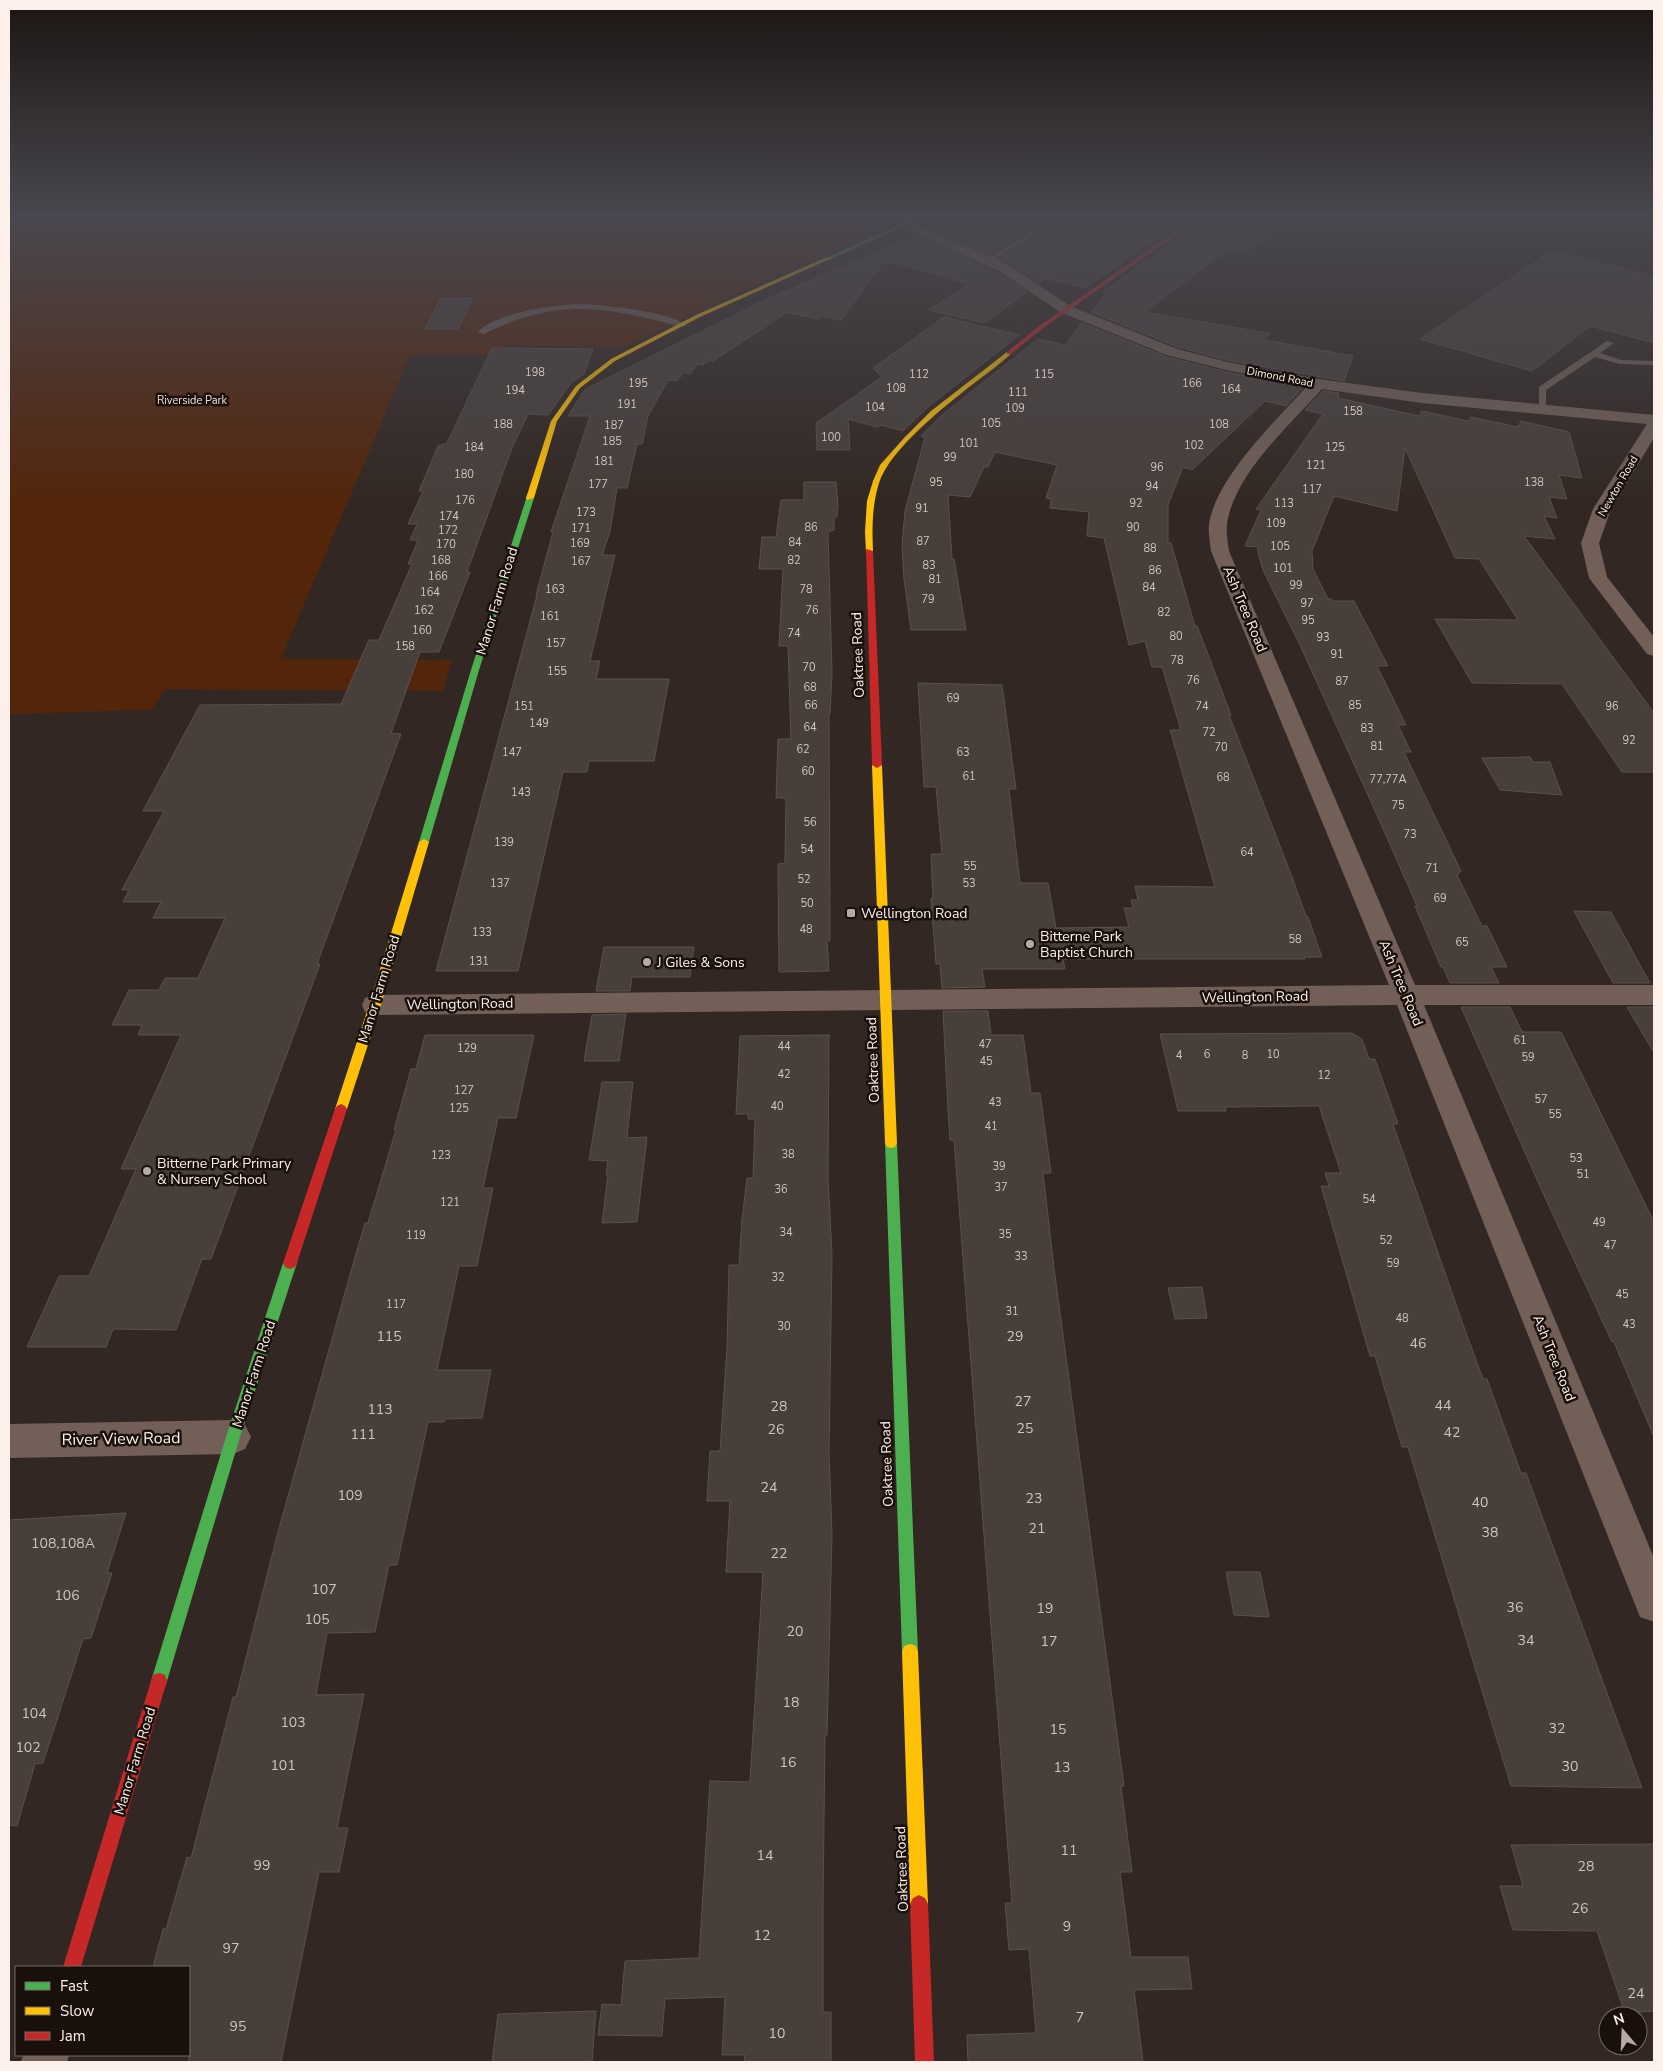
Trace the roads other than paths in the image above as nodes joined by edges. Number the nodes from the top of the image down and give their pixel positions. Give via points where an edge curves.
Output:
1 (533, 312) edge
2 (577, 312) edge
3 (628, 312) edge
4 (636, 312) edge
5 (712, 312) edge
6 (1063, 312) edge
7 (1069, 312) edge
8 (570, 316) dead end
9 (609, 318) dead end
10 (682, 325) junction
11 (480, 332) dead end
12 (1610, 343) dead end
13 (1594, 354) junction
14 (1654, 363) edge
15 (1318, 384) junction
16 (1542, 409) junction
17 (1654, 420) edge
18 (1654, 426) edge
19 (1654, 650) edge
20 (1406, 995) junction
21 (1654, 995) edge
22 (885, 1000) junction
23 (375, 1005) junction
24 (233, 1437) junction
25 (9, 1441) edge
26 (1654, 1603) edge
27 (72, 1966) edge
28 (925, 2062) edge

1 - 11 lane via 501,320
2 - 8 lane
3 - 9 lane via 616,313
4 - 10 lane
5 - 10 street, Manor Farm Road
6 - 22 street, Oaktree Road via 922,424 896,449 880,471 872,494 868,530
7 - 15 street, Dimond Road via 1172,352
10 - 23 street, Manor Farm Road via 613,360 578,387 554,421 475,670
12 - 13 lane
13 - 14 lane via 1620,362
13 - 16 lane via 1542,389
15 - 16 street, Dimond Road
15 - 20 street, Ash Tree Road via 1234,480 1218,524 1220,552
16 - 17 street, Dimond Road
18 - 19 street, Newton Road via 1602,509 1590,544 1598,578
20 - 21 street, Wellington Road
20 - 22 street, Wellington Road
20 - 26 street, Ash Tree Road
22 - 23 street, Wellington Road
22 - 28 street, Oaktree Road
23 - 24 street, Manor Farm Road
24 - 25 street, River View Road
24 - 27 street, Manor Farm Road

